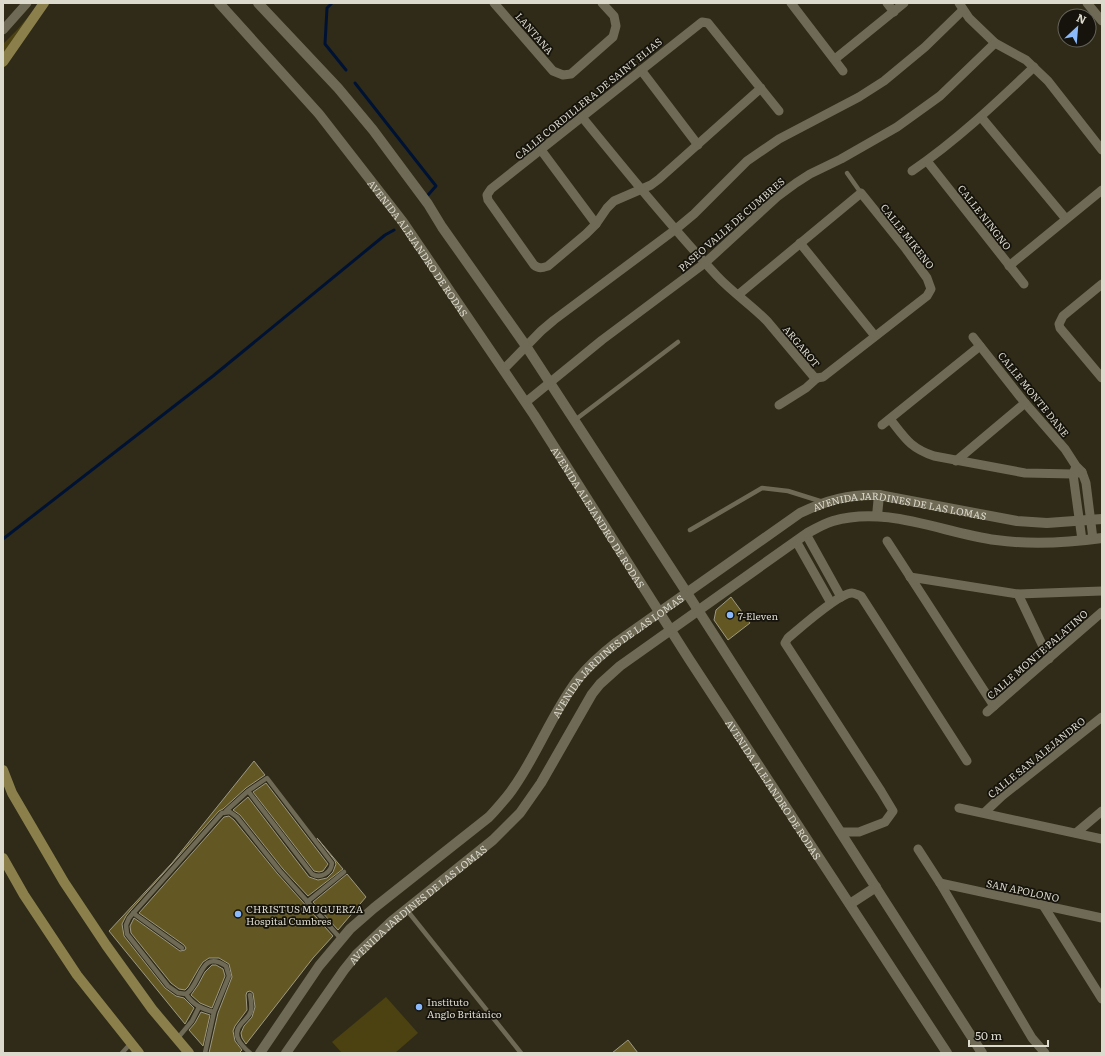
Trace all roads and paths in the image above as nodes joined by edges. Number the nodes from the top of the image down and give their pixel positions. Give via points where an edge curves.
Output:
1 (27, 3) edge
2 (44, 3) edge
3 (219, 3) edge
4 (258, 3) edge
5 (494, 3) edge
6 (602, 3) edge
7 (791, 3) edge
8 (887, 3) edge
9 (904, 3) edge
10 (1087, 3) edge
11 (961, 7) edge
12 (894, 12) junction
13 (1102, 21) edge
14 (3, 30) edge
15 (995, 43) junction
16 (834, 60) junction
17 (3, 62) edge
18 (1034, 67) junction
19 (641, 70) junction
20 (843, 71) dead end
21 (761, 88) junction
22 (779, 111) dead end
23 (582, 117) junction
24 (981, 117) junction
25 (698, 144) junction
26 (541, 150) junction
27 (1102, 150) edge
28 (927, 161) junction
29 (912, 171) dead end
30 (847, 173) dead end
31 (641, 189) junction
32 (1102, 190) edge
33 (861, 193) junction
34 (1066, 219) junction
35 (596, 224) junction
36 (676, 229) junction
37 (800, 243) junction
38 (705, 263) junction
39 (1009, 266) junction
40 (1024, 284) dead end
41 (1102, 284) edge
42 (929, 294) joint
43 (738, 295) junction
44 (875, 336) junction
45 (973, 337) dead end
46 (678, 342) dead end
47 (526, 346) junction
48 (980, 346) junction
49 (504, 369) junction
50 (817, 378) junction
51 (1102, 378) edge
52 (550, 382) junction
53 (526, 402) junction
54 (1025, 403) junction
55 (779, 405) dead end
56 (890, 419) junction
57 (576, 420) junction
58 (882, 425) dead end
59 (956, 461) junction
60 (1077, 471) junction
61 (879, 495) junction
62 (824, 502) junction
63 (877, 516) junction
64 (1102, 519) edge
65 (1091, 520) junction
66 (1080, 521) junction
67 (690, 530) dead end
68 (806, 534) junction
69 (1097, 538) edge
70 (1082, 540) junction
71 (796, 541) junction
72 (887, 541) dead end
73 (910, 577) junction
74 (1102, 591) edge
75 (687, 593) junction
76 (1018, 594) junction
77 (841, 597) junction
78 (831, 603) junction
79 (699, 611) junction
80 (659, 612) junction
81 (1102, 612) edge
82 (671, 630) junction
83 (1049, 659) junction
84 (1102, 717) edge
85 (967, 761) dead end
86 (3, 770) edge
87 (248, 790) junction
88 (958, 808) dead end
89 (1102, 810) edge
90 (226, 812) junction
91 (984, 813) junction
92 (840, 832) junction
93 (1076, 833) junction
94 (1102, 838) edge
95 (918, 849) dead end
96 (3, 858) edge
97 (344, 872) dead end
98 (940, 883) junction
99 (876, 887) junction
100 (307, 902) junction
101 (850, 904) junction
102 (1043, 905) junction
103 (406, 909) junction
104 (133, 913) junction
105 (1102, 918) edge
106 (341, 939) junction
107 (182, 948) dead end
108 (186, 994) junction
109 (250, 995) dead end
110 (1102, 999) edge
111 (199, 1007) junction
112 (214, 1012) junction
113 (177, 1039) junction
114 (131, 1043) junction
115 (122, 1053) edge
116 (139, 1053) edge
117 (189, 1053) edge
118 (205, 1053) edge
119 (250, 1053) edge
120 (260, 1053) edge
121 (286, 1053) edge
122 (521, 1053) edge
123 (947, 1053) edge
124 (982, 1053) edge
125 (1045, 1053) edge

1 - 14 street
2 - 17 main road
3 - 49 street, AVENIDA ALEJANDRO DE RODAS via 347,148 403,222
4 - 47 street via 338,88 373,130 428,204
5 - 6 street, LANTANA via 553,70 563,75 571,74 613,37 616,26 614,16
7 - 16 street
8 - 12 street
9 - 12 street
10 - 13 street
11 - 15 street
11 - 36 street via 925,47 884,80 751,157
12 - 16 street
15 - 18 street
15 - 38 street, PASEO VALLE DE CUMBRES via 940,96 897,127 796,182
16 - 20 street
18 - 24 street
18 - 27 street
19 - 21 street, CALLE CORDILLERA DE SAINT ELIAS via 699,23 704,22 708,23
19 - 23 street, CALLE CORDILLERA DE SAINT ELIAS
19 - 25 street
21 - 22 street
21 - 25 street
23 - 26 street, CALLE CORDILLERA DE SAINT ELIAS
23 - 31 street, ARGAROT
24 - 28 street
24 - 34 street
25 - 31 street via 659,179
26 - 35 street
26 - 35 street, CALLE CORDILLERA DE SAINT ELIAS via 491,189 487,196 491,206 534,265 540,268 548,266
28 - 29 street
28 - 39 street, CALLE NINGNO
30 - 33 lane
31 - 35 street via 614,201
31 - 36 street, ARGAROT
32 - 34 street, CALLE NINGNO
33 - 37 street
33 - 42 street, CALLE MIKENO via 927,278 931,286
34 - 39 street, CALLE NINGNO
36 - 38 street, ARGAROT
36 - 47 street via 554,320
37 - 43 street
37 - 44 street
38 - 43 street, ARGAROT
38 - 52 street, PASEO VALLE DE CUMBRES
39 - 40 street
41 - 51 street via 1063,316 1060,328
42 - 44 street, ARGAROT
43 - 50 street, ARGAROT via 767,321
44 - 50 street, ARGAROT via 823,377
45 - 48 street, CALLE MONTE DANE
46 - 57 lane
47 - 49 street
47 - 52 street
48 - 54 street, CALLE MONTE DANE
48 - 56 street
49 - 53 street, AVENIDA ALEJANDRO DE RODAS
50 - 55 street
52 - 53 street, PASEO VALLE DE CUMBRES
52 - 57 street
53 - 80 street, AVENIDA ALEJANDRO DE RODAS
54 - 59 street
54 - 60 street, CALLE MONTE DANE via 1065,449
56 - 58 street
56 - 59 street via 917,450
57 - 75 street
59 - 60 street via 1025,473
60 - 65 street, CALLE MONTE DANE via 1086,483
60 - 66 street, CALLE MONTE DANE
61 - 62 street, AVENIDA JARDINES DE LAS LOMAS via 851,496
61 - 63 street
61 - 66 street, AVENIDA JARDINES DE LAS LOMAS via 1017,521
62 - 67 lane via 788,491 762,488
62 - 75 street, AVENIDA JARDINES DE LAS LOMAS via 795,516
63 - 68 street, AVENIDA JARDINES DE LAS LOMAS via 850,517 834,521
63 - 70 street, AVENIDA JARDINES DE LAS LOMAS via 994,540 1028,543
64 - 65 street, AVENIDA JARDINES DE LAS LOMAS
65 - 66 street, AVENIDA JARDINES DE LAS LOMAS
65 - 69 street, CALLE MONTE DANE
66 - 70 street, CALLE MONTE DANE
68 - 71 street, AVENIDA JARDINES DE LAS LOMAS
68 - 77 street
69 - 70 street, AVENIDA JARDINES DE LAS LOMAS
71 - 78 street
71 - 79 street, AVENIDA JARDINES DE LAS LOMAS
72 - 73 street
73 - 76 street
73 - 83 street, CALLE MONTE PALATINO via 991,709
74 - 76 street
75 - 79 street
75 - 80 street, AVENIDA JARDINES DE LAS LOMAS
76 - 83 street
77 - 78 street
77 - 85 street via 851,593 861,596
78 - 92 street via 785,643 892,811 885,822 859,832
79 - 82 street, AVENIDA JARDINES DE LAS LOMAS
79 - 92 street
80 - 82 street, AVENIDA ALEJANDRO DE RODAS
80 - 106 street, AVENIDA JARDINES DE LAS LOMAS via 601,654 578,678 503,802 374,908
81 - 83 street, CALLE MONTE PALATINO
82 - 101 street, AVENIDA ALEJANDRO DE RODAS
82 - 103 street, AVENIDA JARDINES DE LAS LOMAS via 620,666 600,684 585,705 542,783 508,827
84 - 91 street, CALLE SAN ALEJANDRO
86 - 113 main road via 12,793 64,882 115,958
87 - 87 lane via 312,874 322,876 326,873 332,863 267,778
87 - 90 lane
88 - 91 street
89 - 93 street
90 - 100 lane via 237,817
90 - 104 lane via 222,813
91 - 93 street
92 - 99 street
93 - 94 street
95 - 98 street
96 - 114 main road via 24,895 77,975
97 - 100 lane
98 - 102 street, SAN APOLONO
98 - 125 street via 1032,1038
99 - 101 street
99 - 124 street
100 - 106 lane
101 - 123 street, AVENIDA ALEJANDRO DE RODAS
102 - 105 street, SAN APOLONO
102 - 110 street
103 - 121 street, AVENIDA JARDINES DE LAS LOMAS via 372,939 344,970
103 - 122 lane
104 - 107 lane
104 - 108 lane via 126,925 127,934 168,986 178,993
106 - 120 street, AVENIDA JARDINES DE LAS LOMAS via 319,966
108 - 111 lane
108 - 112 lane via 191,991 205,965 215,961 223,964 229,976
109 - 119 lane via 252,1009 238,1027 237,1034 240,1044
111 - 112 lane
111 - 113 lane
112 - 118 lane
113 - 117 main road
114 - 115 lane
114 - 116 main road

